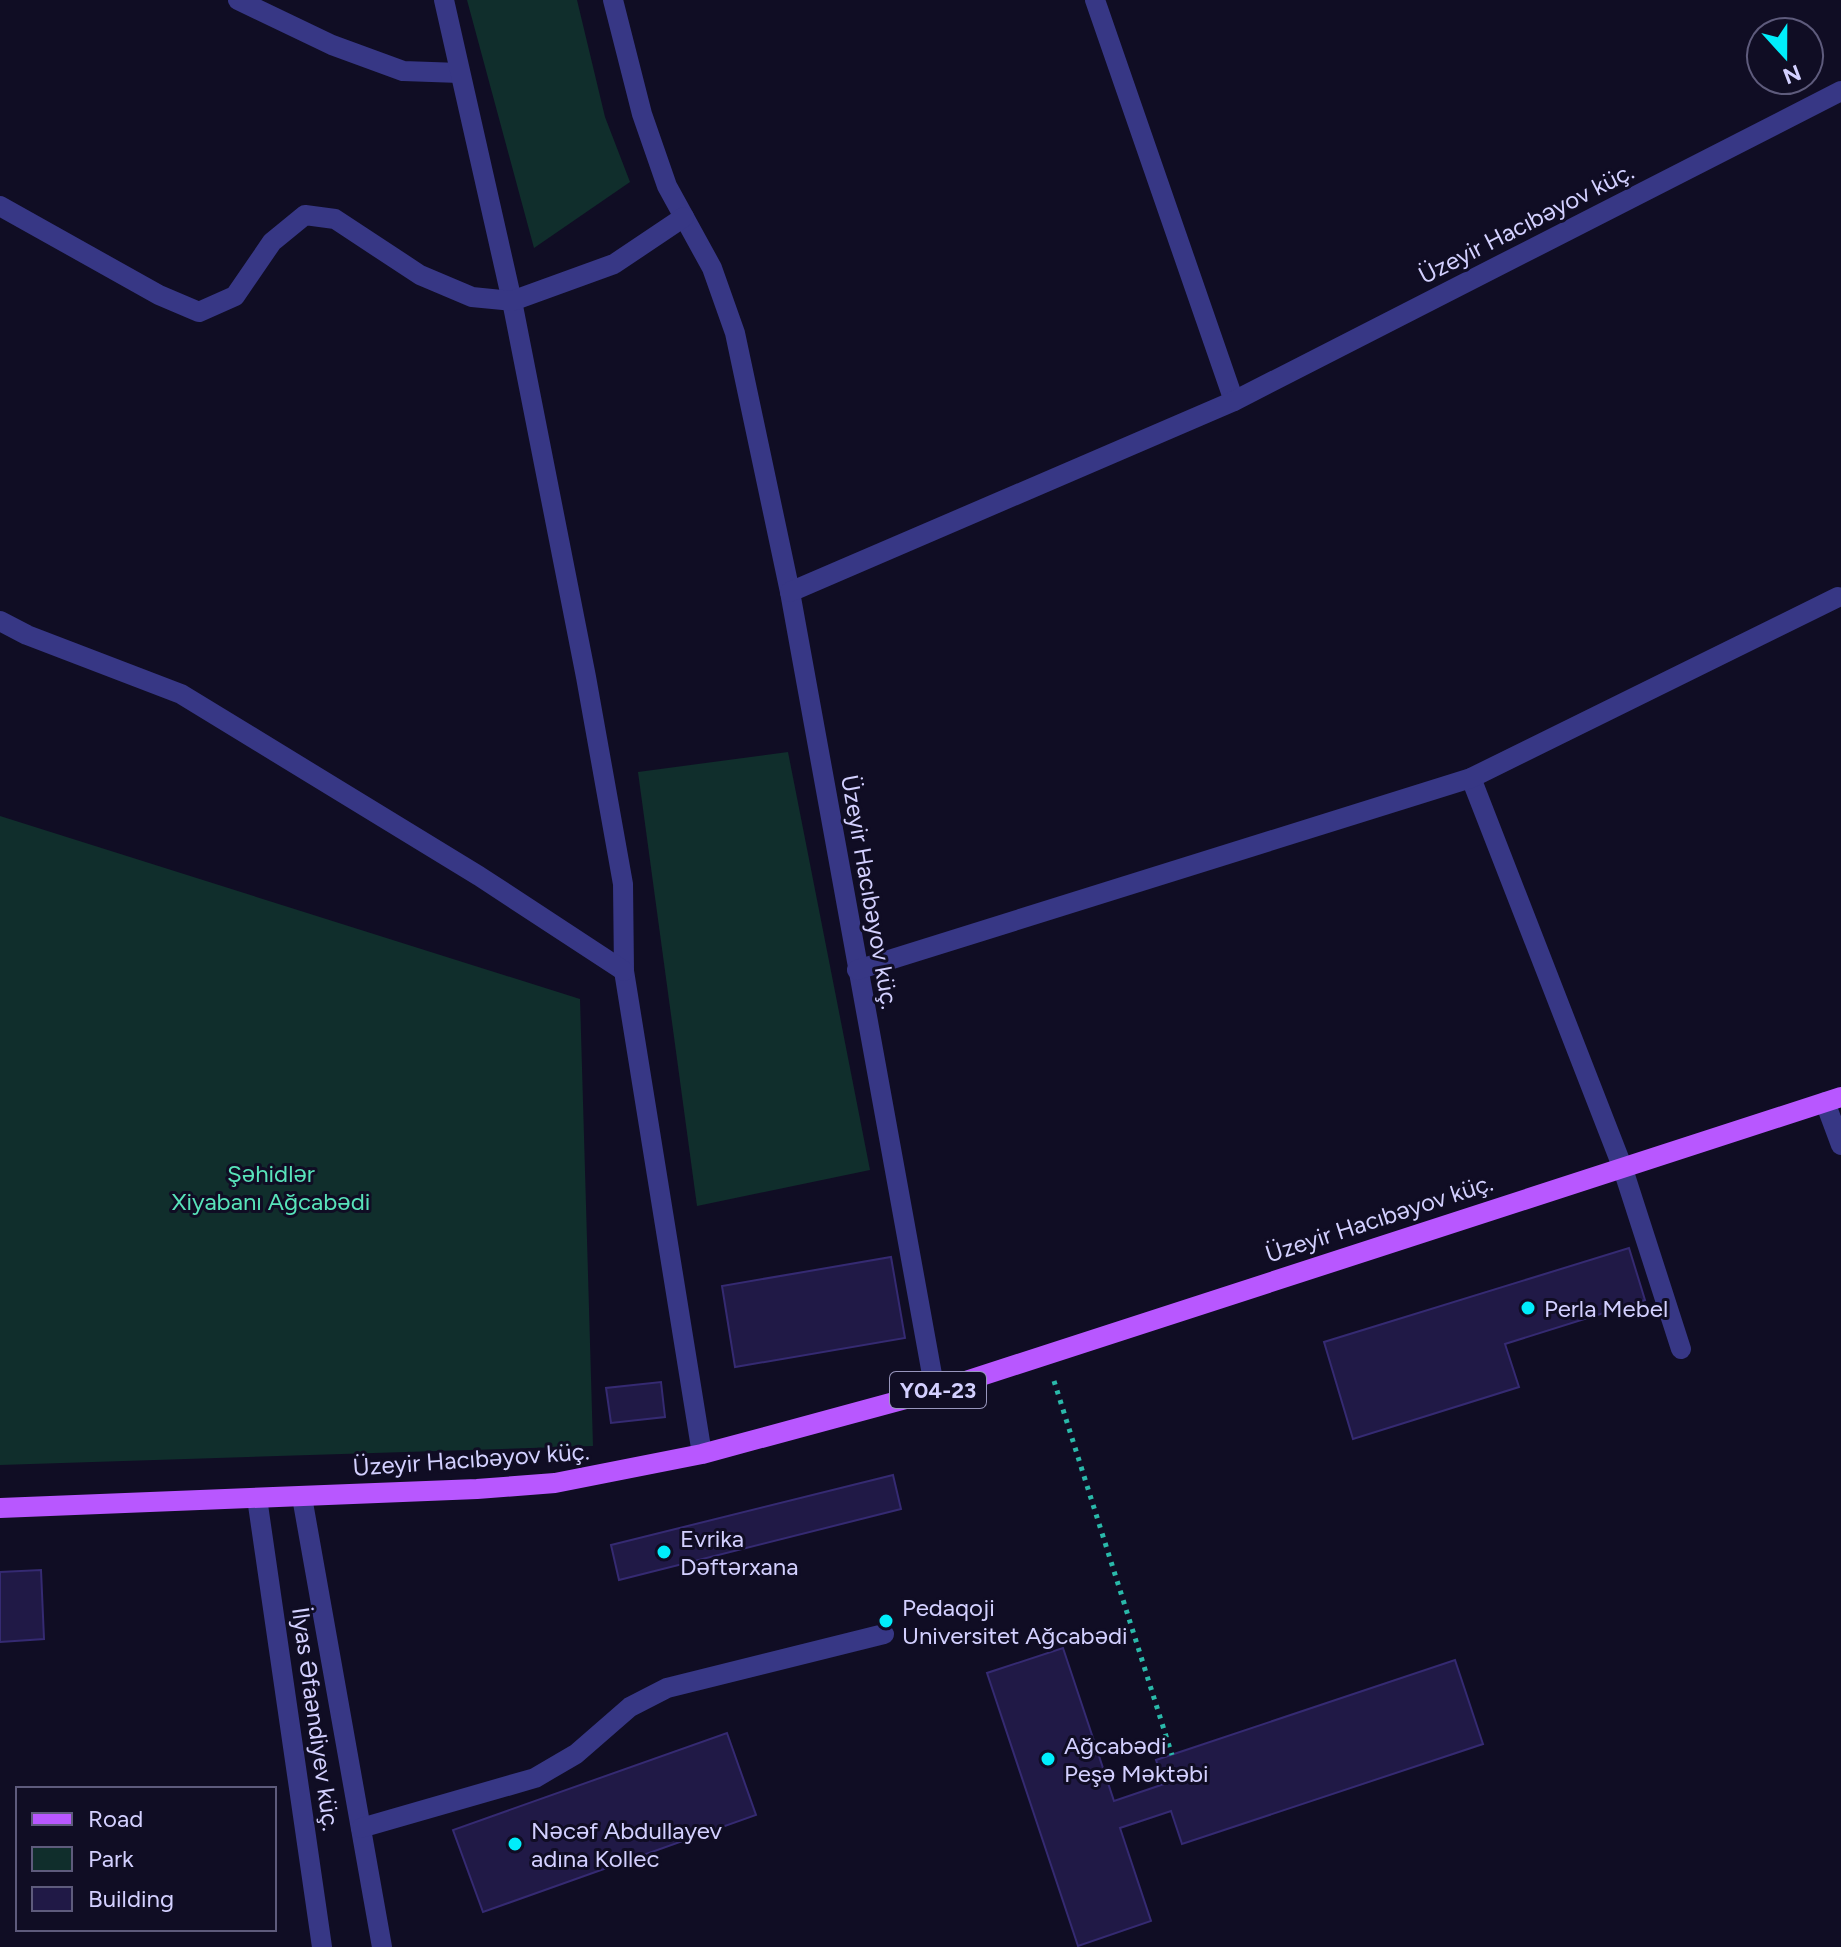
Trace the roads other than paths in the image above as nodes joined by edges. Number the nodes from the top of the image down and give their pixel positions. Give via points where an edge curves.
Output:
1 (238, 0) edge
2 (444, 0) edge
3 (613, 0) edge
4 (1095, 0) edge
5 (460, 73) junction
6 (1841, 91) edge
7 (0, 206) edge
8 (684, 217) junction
9 (512, 301) junction
10 (1234, 401) junction
11 (790, 592) junction
12 (1838, 597) dead end
13 (0, 621) edge
14 (1471, 778) junction
15 (857, 970) junction
16 (624, 971) junction
17 (1833, 1099) edge
18 (1841, 1145) edge
19 (1622, 1166) junction
20 (1681, 1349) dead end
21 (935, 1391) junction
22 (702, 1454) junction
23 (302, 1497) junction
24 (257, 1498) junction
25 (0, 1508) edge
26 (884, 1634) dead end
27 (361, 1828) junction
28 (322, 1947) edge
29 (382, 1947) edge

1 - 5 street via 332,45 403,71
2 - 5 street
3 - 8 street, Üzeyir Hacıbəyov küç. via 642,114 667,186
4 - 10 street
5 - 9 street
6 - 10 street, Üzeyir Hacıbəyov küç.
7 - 9 street via 199,312 235,296 272,242 305,215 335,219 420,275 472,297
8 - 9 street via 614,264
8 - 11 street, Üzeyir Hacıbəyov küç. via 712,268 735,333
9 - 16 street via 623,884
10 - 11 street, Üzeyir Hacıbəyov küç.
11 - 15 street, Üzeyir Hacıbəyov küç.
12 - 14 street
13 - 16 street via 181,694
14 - 15 street
14 - 19 street
15 - 21 street, Üzeyir Hacıbəyov küç.
16 - 22 street
17 - 18 street
17 - 19 main road, Üzeyir Hacıbəyov küç. / Y04-23
19 - 20 street
19 - 21 main road, Üzeyir Hacıbəyov küç. / Y04-23
21 - 22 main road, Üzeyir Hacıbəyov küç. / Y04-23
22 - 23 main road, Üzeyir Hacıbəyov küç. / Y04-23 via 555,1483
23 - 24 main road, Üzeyir Hacıbəyov küç. / Y04-23
23 - 27 street
24 - 25 main road, Üzeyir Hacıbəyov küç. / Y04-23
24 - 28 street, İlyas Əfaəndiyev küç.
26 - 27 street via 667,1688 630,1707 576,1754 535,1778
27 - 29 street

